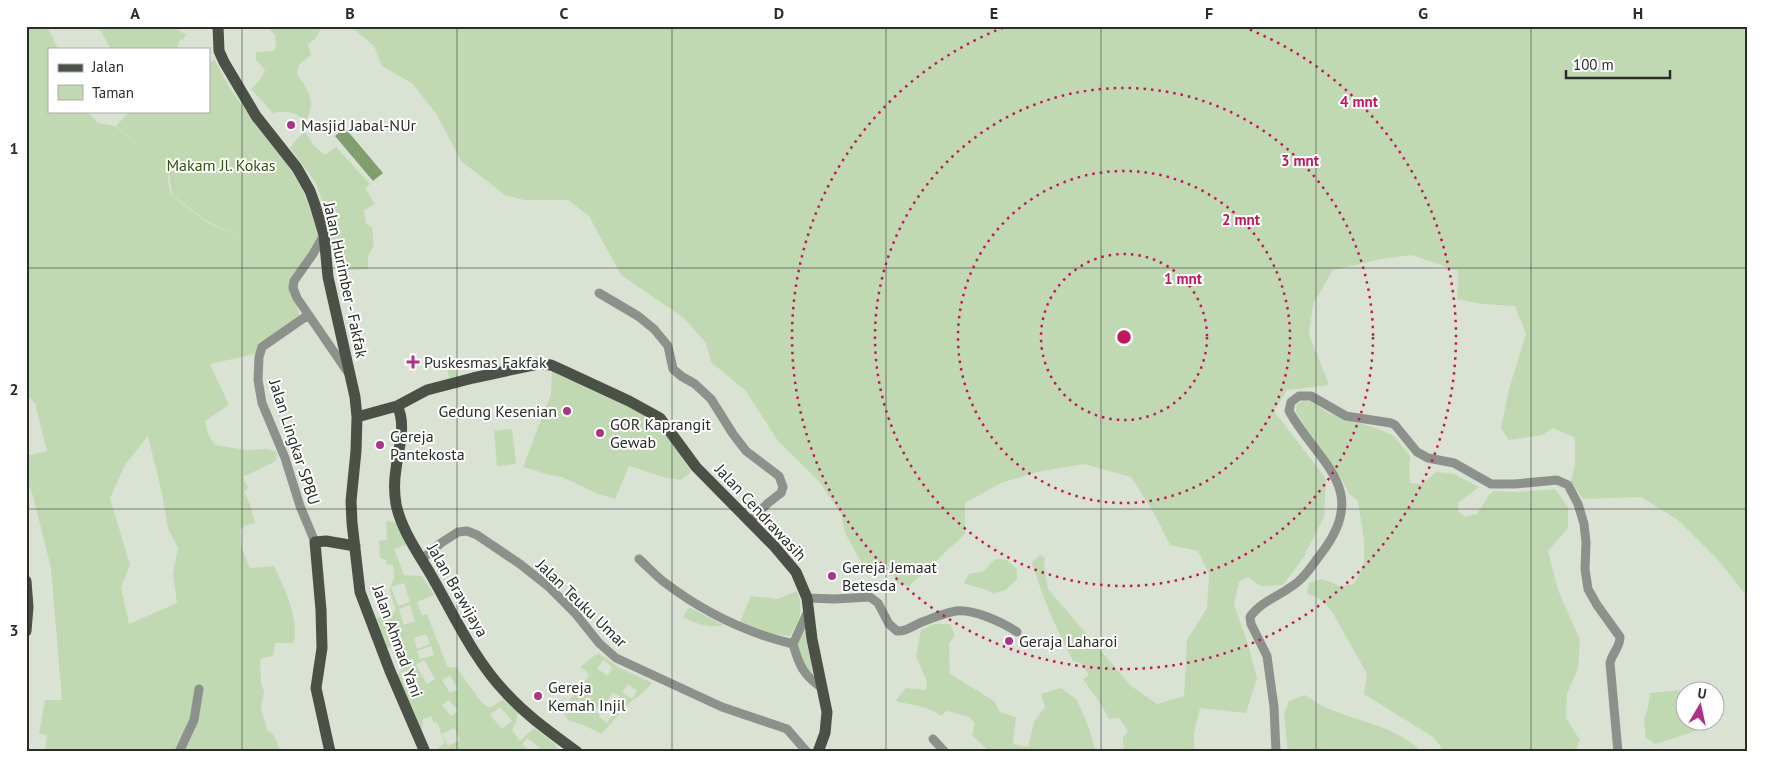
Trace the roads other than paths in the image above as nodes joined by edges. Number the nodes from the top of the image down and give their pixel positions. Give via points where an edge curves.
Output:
1 (218, 26) edge
2 (324, 235) junction
3 (599, 293) dead end
4 (308, 315) junction
5 (350, 375) junction
6 (397, 406) junction
7 (357, 418) junction
8 (750, 522) junction
9 (315, 542) junction
10 (355, 546) junction
11 (422, 559) junction
12 (639, 559) dead end
13 (26, 581) edge
14 (807, 598) junction
15 (808, 611) junction
16 (26, 631) edge
17 (1017, 632) dead end
18 (793, 644) junction
19 (822, 688) junction
20 (199, 690) dead end
21 (933, 739) dead end
22 (180, 752) edge
23 (330, 752) edge
24 (425, 752) edge
25 (577, 752) edge
26 (807, 752) edge
27 (818, 752) edge
28 (946, 752) edge
29 (1276, 752) edge
30 (1618, 752) edge

1 - 2 main road, Jalan Hurimber - Fakfak via 219,51 224,62 256,116 310,191
2 - 4 street via 294,281 294,292
2 - 5 main road, Jalan Hurimber - Fakfak via 328,277
3 - 8 street via 654,329 668,346 673,369 711,399 746,451 779,476 781,493
4 - 5 street
4 - 9 street, Jalan Lingkar SPBU via 262,347 258,380 262,403
5 - 7 main road, Jalan Hurimber - Fakfak
6 - 7 main road, Jalan Cendrawasih
6 - 8 main road, Jalan Cendrawasih via 473,378 538,364 551,365 660,418 696,467
6 - 11 main road, Jalan Brawijaya via 401,423 395,472 398,514
7 - 10 main road, Jalan Ahmad Yani via 351,501
8 - 14 main road, Jalan Cendrawasih via 788,560
9 - 10 main road
9 - 23 main road via 322,648 316,688
10 - 24 main road, Jalan Ahmad Yani via 362,598
11 - 25 main road, Jalan Brawijaya via 477,655 496,681 524,711
11 - 26 street, Jalan Teuku Umar via 458,532 474,533 549,587 616,658 722,707 787,728
12 - 18 street via 663,582 709,610 755,633
13 - 16 main road
14 - 15 main road, Jalan Cendrawasih
14 - 17 street via 870,597 878,603 889,624 897,631 957,611 990,619
15 - 18 street
15 - 19 main road, Jalan Cendrawasih
18 - 19 street via 801,669
19 - 27 main road, Jalan Cendrawasih via 827,723
20 - 22 street via 194,720
21 - 28 street
29 - 30 street via 1267,656 1250,618 1309,570 1332,538 1343,505 1333,474 1289,411 1291,402 1306,396 1316,398 1346,416 1391,423 1417,452 1428,458 1454,463 1491,484 1557,480 1568,485 1584,524 1588,589 1620,637 1620,644 1610,663

